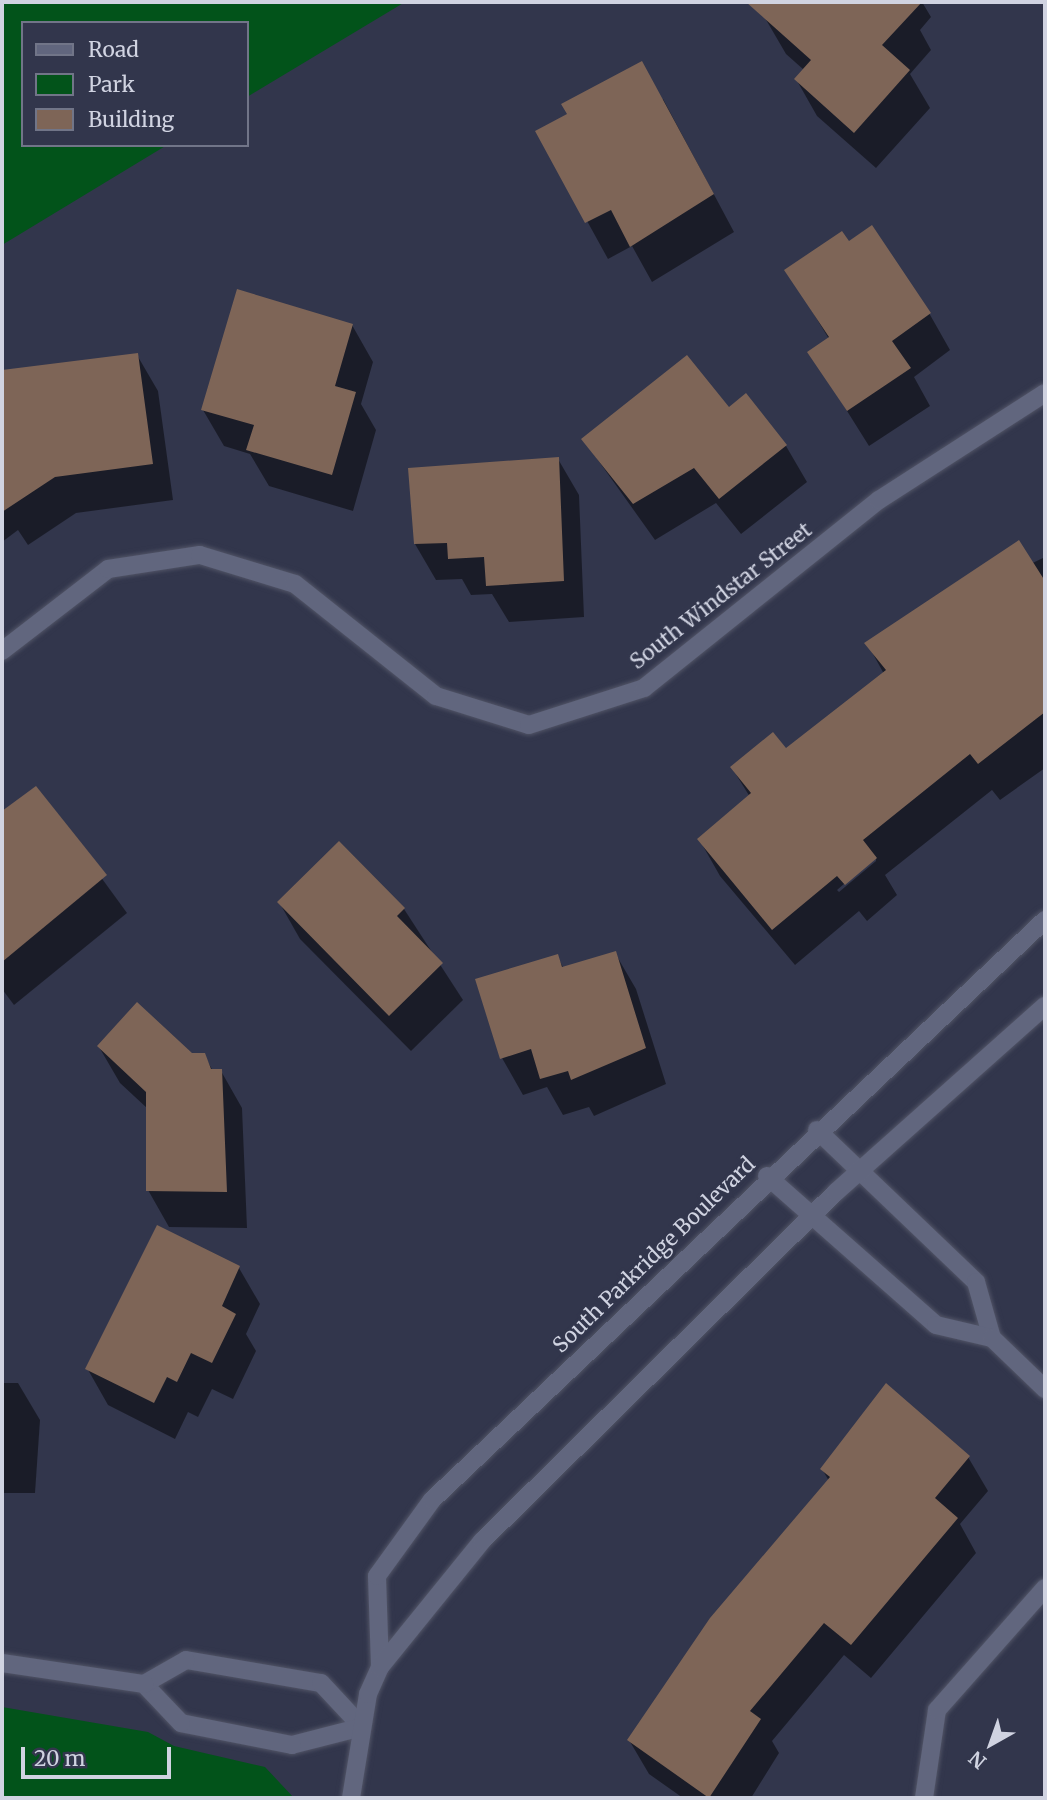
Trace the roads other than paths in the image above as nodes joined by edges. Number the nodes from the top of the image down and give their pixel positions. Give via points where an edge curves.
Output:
1 (1045, 393) edge
2 (2, 651) edge
3 (1045, 920) edge
4 (1045, 1006) edge
5 (817, 1130) junction
6 (859, 1172) junction
7 (767, 1176) junction
8 (812, 1217) junction
9 (992, 1338) junction
10 (1045, 1389) edge
11 (1045, 1588) edge
12 (2, 1663) edge
13 (380, 1667) junction
14 (144, 1684) junction
15 (362, 1727) junction
16 (351, 1798) edge
17 (925, 1798) edge

1 - 2 street, South Windstar Street via 879,500 644,688 529,725 436,696 295,584 200,555 108,569
3 - 5 street, South Parkridge Boulevard
4 - 6 street, South Parkridge Boulevard
5 - 6 street
5 - 7 street, South Parkridge Boulevard
6 - 8 street, South Parkridge Boulevard
6 - 9 street via 976,1282
7 - 8 street
7 - 13 street, South Parkridge Boulevard via 432,1500 377,1576
8 - 9 street via 936,1325
8 - 13 street, South Parkridge Boulevard via 482,1541
9 - 10 street
11 - 17 street via 937,1710
12 - 14 street
13 - 15 street, South Parkridge Boulevard
14 - 15 street via 181,1723 292,1745
14 - 15 street via 186,1660 321,1683
15 - 16 street, South Parkridge Boulevard

